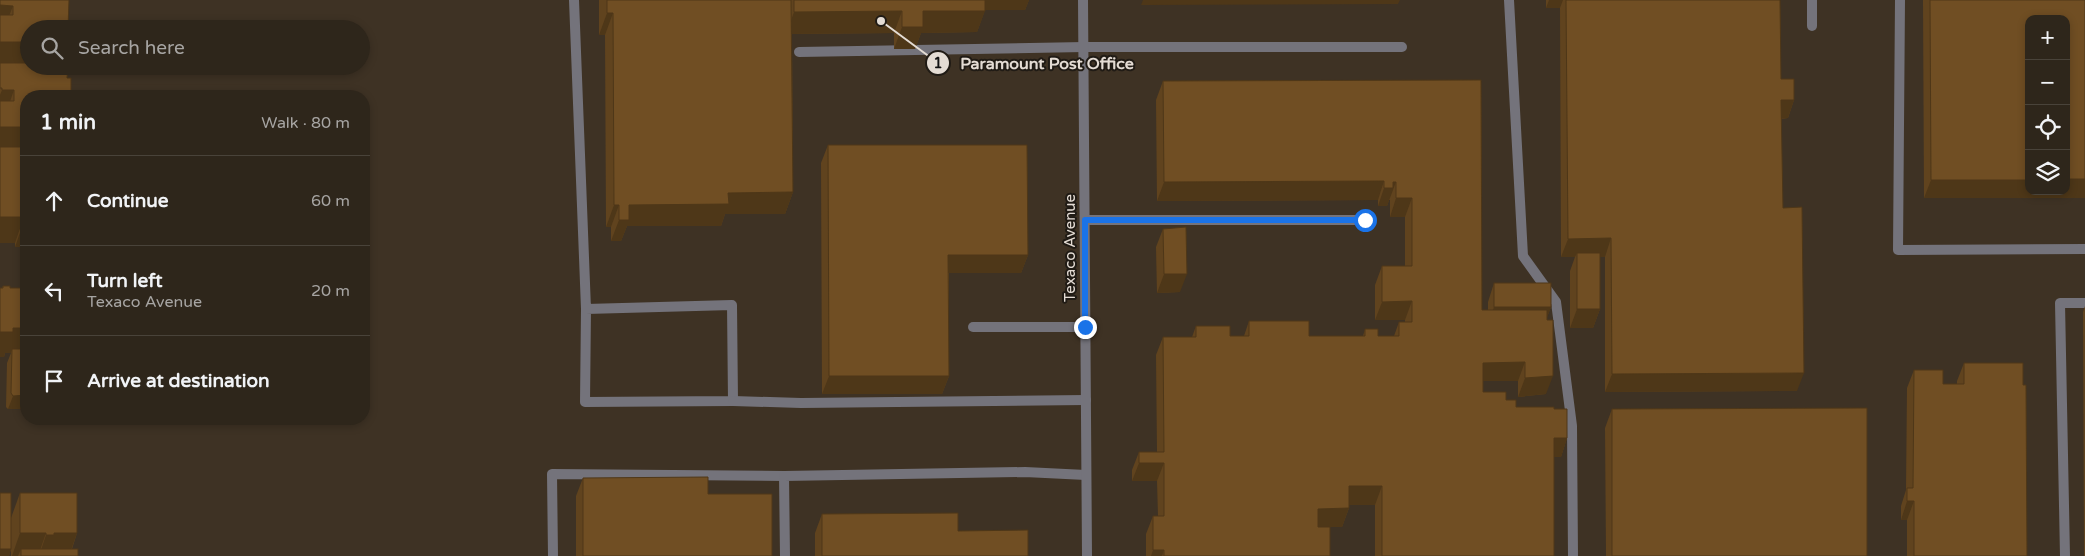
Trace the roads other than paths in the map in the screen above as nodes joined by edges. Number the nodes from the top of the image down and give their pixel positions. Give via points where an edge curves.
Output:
1 (574, 0) edge
2 (1083, 0) edge
3 (1509, 0) edge
4 (1812, 0) edge
5 (1900, 0) edge
6 (1812, 26) dead end
7 (1084, 47) junction
8 (1402, 47) dead end
9 (799, 52) dead end
10 (1085, 220) junction
11 (1365, 220) dead end
12 (2085, 249) edge
13 (2085, 303) edge
14 (586, 309) junction
15 (973, 327) dead end
16 (1085, 327) junction
17 (1086, 400) junction
18 (733, 401) junction
19 (1086, 475) junction
20 (784, 476) junction
21 (553, 556) edge
22 (785, 556) edge
23 (1087, 556) edge
24 (1573, 556) edge
25 (2065, 556) edge

1 - 14 street
2 - 7 street, Texaco Avenue
3 - 24 street via 1523,256 1556,302 1572,426
4 - 6 street
5 - 12 street via 1898,250
7 - 8 street
7 - 9 street
7 - 10 street, Texaco Avenue
10 - 11 street
10 - 16 street, Texaco Avenue
13 - 25 street via 2060,304
14 - 18 street via 585,402
14 - 18 street via 732,305
15 - 16 street
16 - 17 street, Texaco Avenue
17 - 18 street
17 - 19 street, Texaco Avenue
19 - 20 street via 1025,472
19 - 23 street, Texaco Avenue
20 - 21 street via 552,474
20 - 22 street

